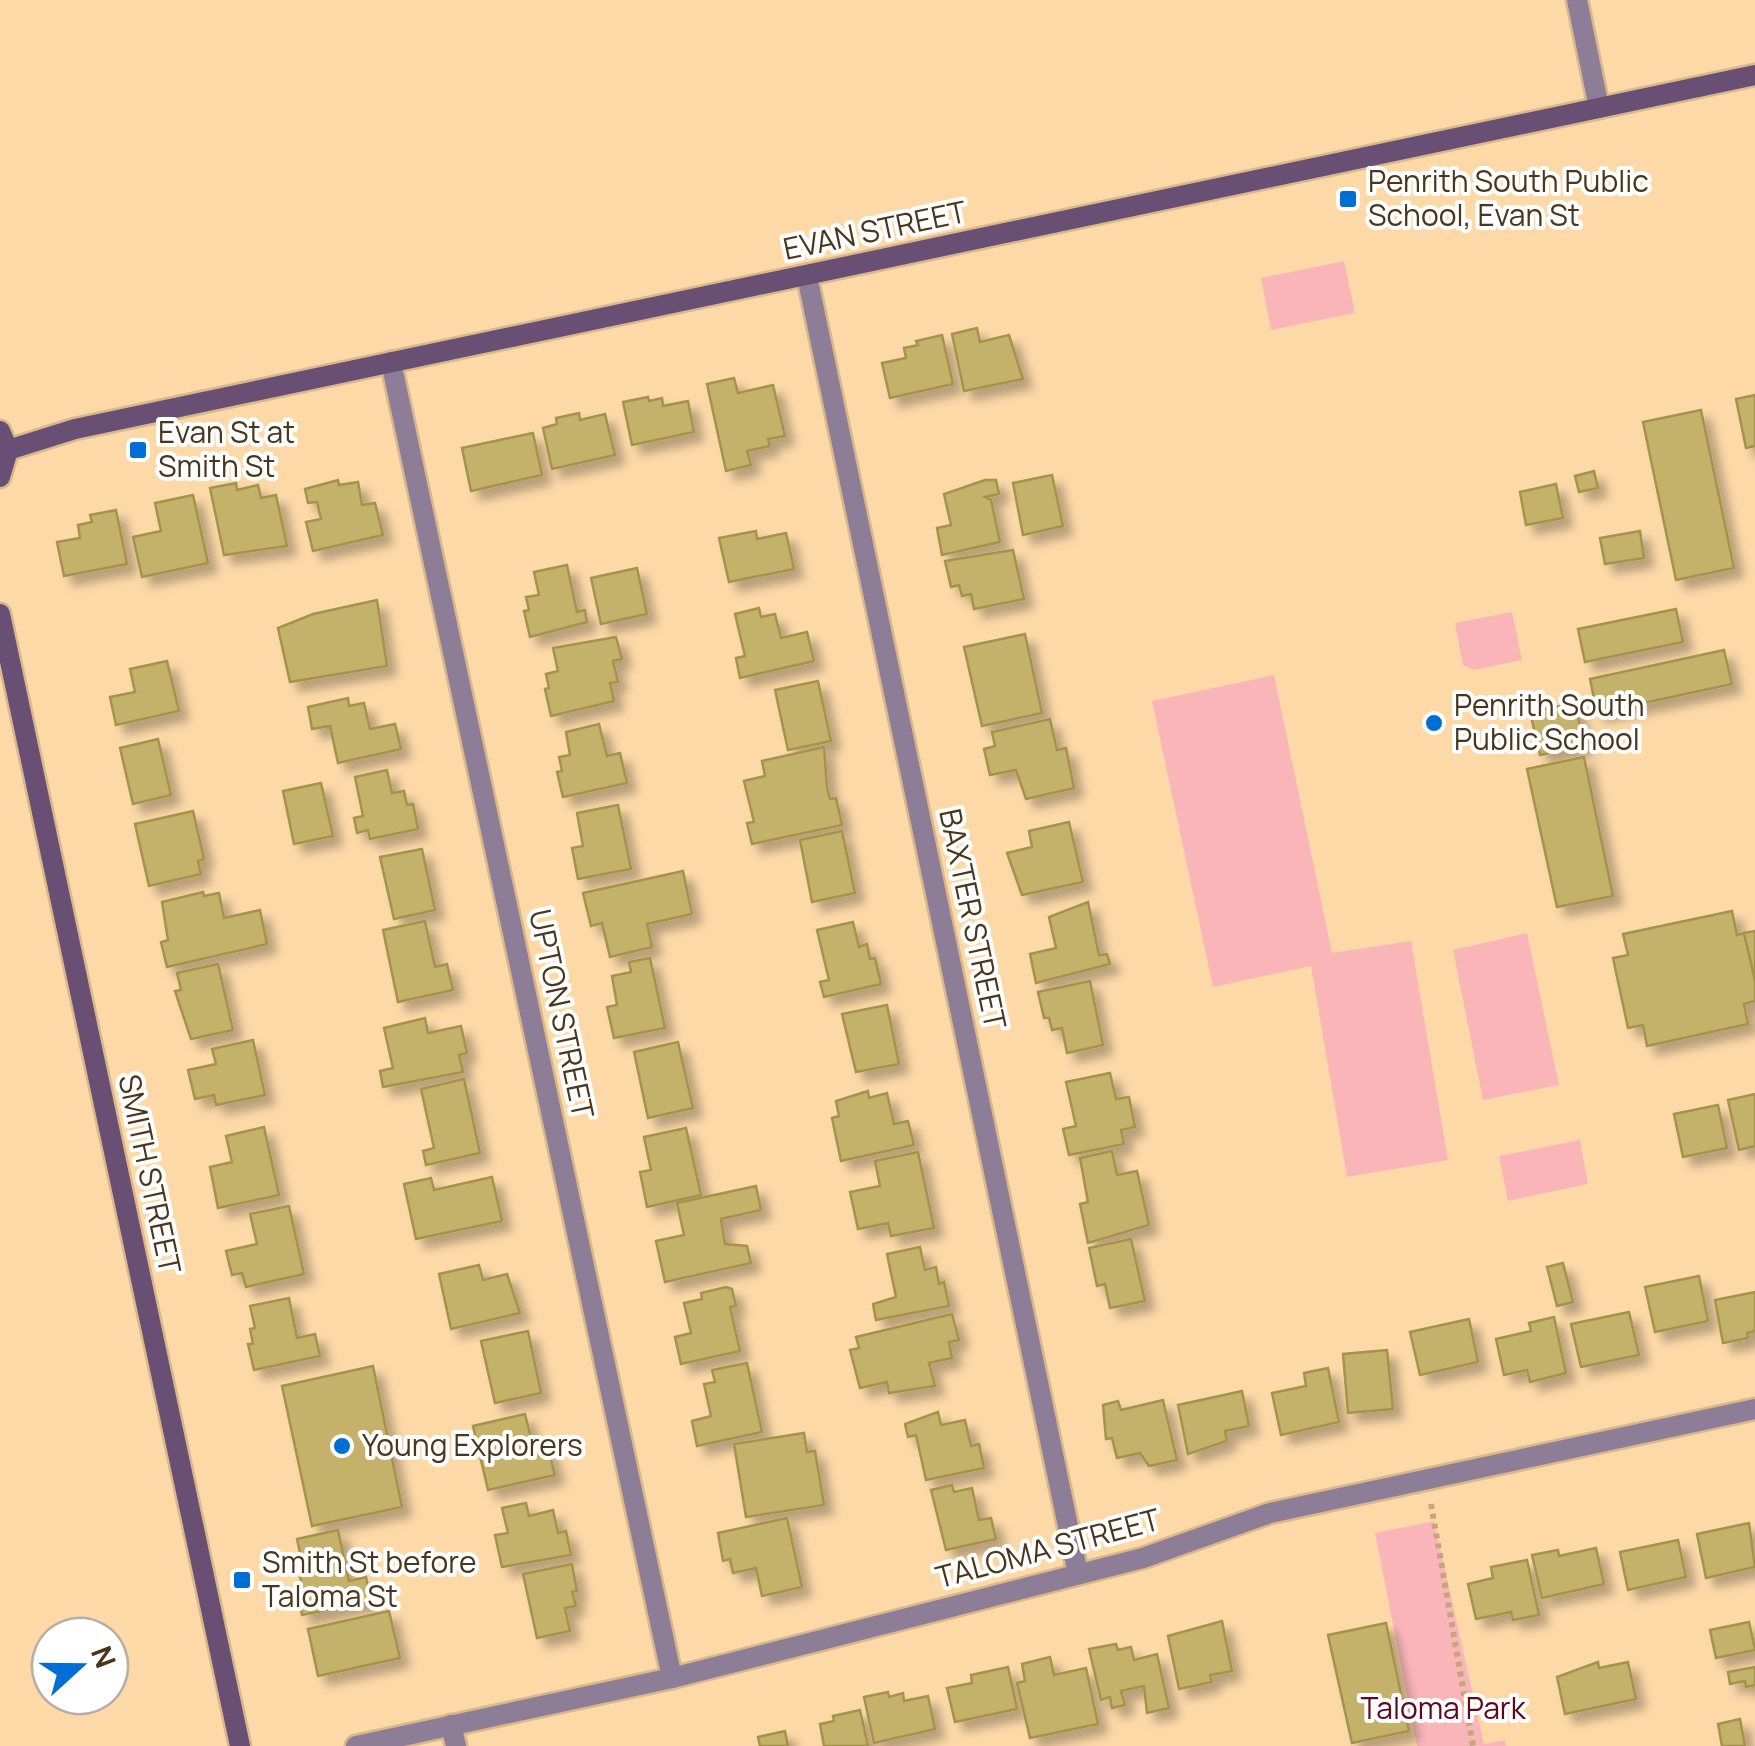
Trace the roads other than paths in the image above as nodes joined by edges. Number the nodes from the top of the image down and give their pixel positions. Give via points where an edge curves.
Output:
1 (1577, 0) edge
2 (1755, 75) edge
3 (1599, 108) junction
4 (806, 276) junction
5 (391, 362) junction
6 (4, 440) edge
7 (0, 476) edge
8 (0, 614) edge
9 (1755, 1409) edge
10 (1078, 1574) junction
11 (672, 1678) junction
12 (454, 1736) edge
13 (240, 1746) edge
14 (356, 1746) edge

1 - 3 street
2 - 3 street, EVAN STREET
3 - 4 street, EVAN STREET
4 - 5 street, EVAN STREET
4 - 10 street, BAXTER STREET
5 - 6 street, EVAN STREET
5 - 11 street, UPTON STREET
6 - 7 street
8 - 13 street, SMITH STREET
9 - 10 street, TALOMA STREET via 1270,1513
10 - 11 street, TALOMA STREET
11 - 12 street, TALOMA STREET
12 - 14 street, TALOMA STREET

